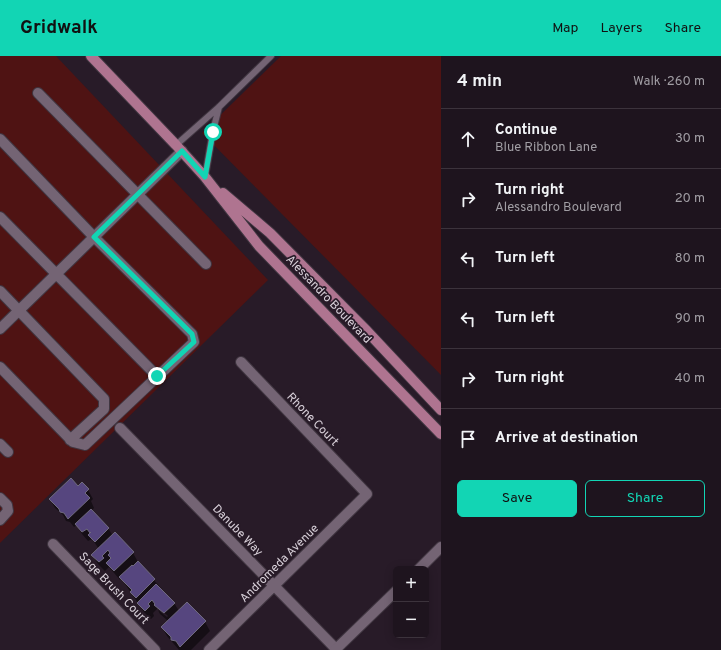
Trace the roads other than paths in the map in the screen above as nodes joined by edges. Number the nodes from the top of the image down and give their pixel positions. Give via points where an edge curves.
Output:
1 (91, 56) edge
2 (271, 56) edge
3 (38, 93) dead end
4 (219, 107) junction
5 (0, 139) edge
6 (179, 148) junction
7 (205, 177) junction
8 (139, 194) junction
9 (0, 217) edge
10 (94, 237) junction
11 (206, 264) dead end
12 (56, 274) junction
13 (0, 291) edge
14 (19, 311) junction
15 (0, 329) edge
16 (241, 362) dead end
17 (1, 369) edge
18 (157, 376) junction
19 (441, 410) edge
20 (120, 428) dead end
21 (441, 434) edge
22 (70, 440) junction
23 (0, 444) edge
24 (8, 452) dead end
25 (367, 494) joint
26 (0, 498) edge
27 (0, 520) edge
28 (53, 544) dead end
29 (441, 547) edge
30 (421, 566) edge
31 (275, 586) junction
32 (393, 594) edge
33 (155, 650) edge
34 (209, 650) edge
35 (336, 650) edge

1 - 6 main road, Alessandro Boulevard
2 - 4 lane
3 - 8 street
4 - 6 lane
4 - 7 lane
5 - 10 street
6 - 7 main road, Alessandro Boulevard
6 - 8 street
7 - 19 main road, Alessandro Boulevard via 270,233
7 - 21 main road, Alessandro Boulevard via 259,246
8 - 10 street
8 - 11 street
9 - 12 street
10 - 12 street
10 - 18 street via 192,334 194,342
12 - 14 street
12 - 18 street
13 - 14 street
14 - 15 street
14 - 22 street via 104,399 104,409
16 - 25 street, Rhone Court
17 - 22 street
18 - 22 street via 85,445
20 - 31 street, Danube Way
23 - 24 street
25 - 31 street, Andromeda Avenue
26 - 27 street via 7,505 8,511
28 - 33 street, Sage Brush Court
29 - 30 street
31 - 34 street, Andromeda Avenue
31 - 35 street, Danube Way
32 - 35 street

